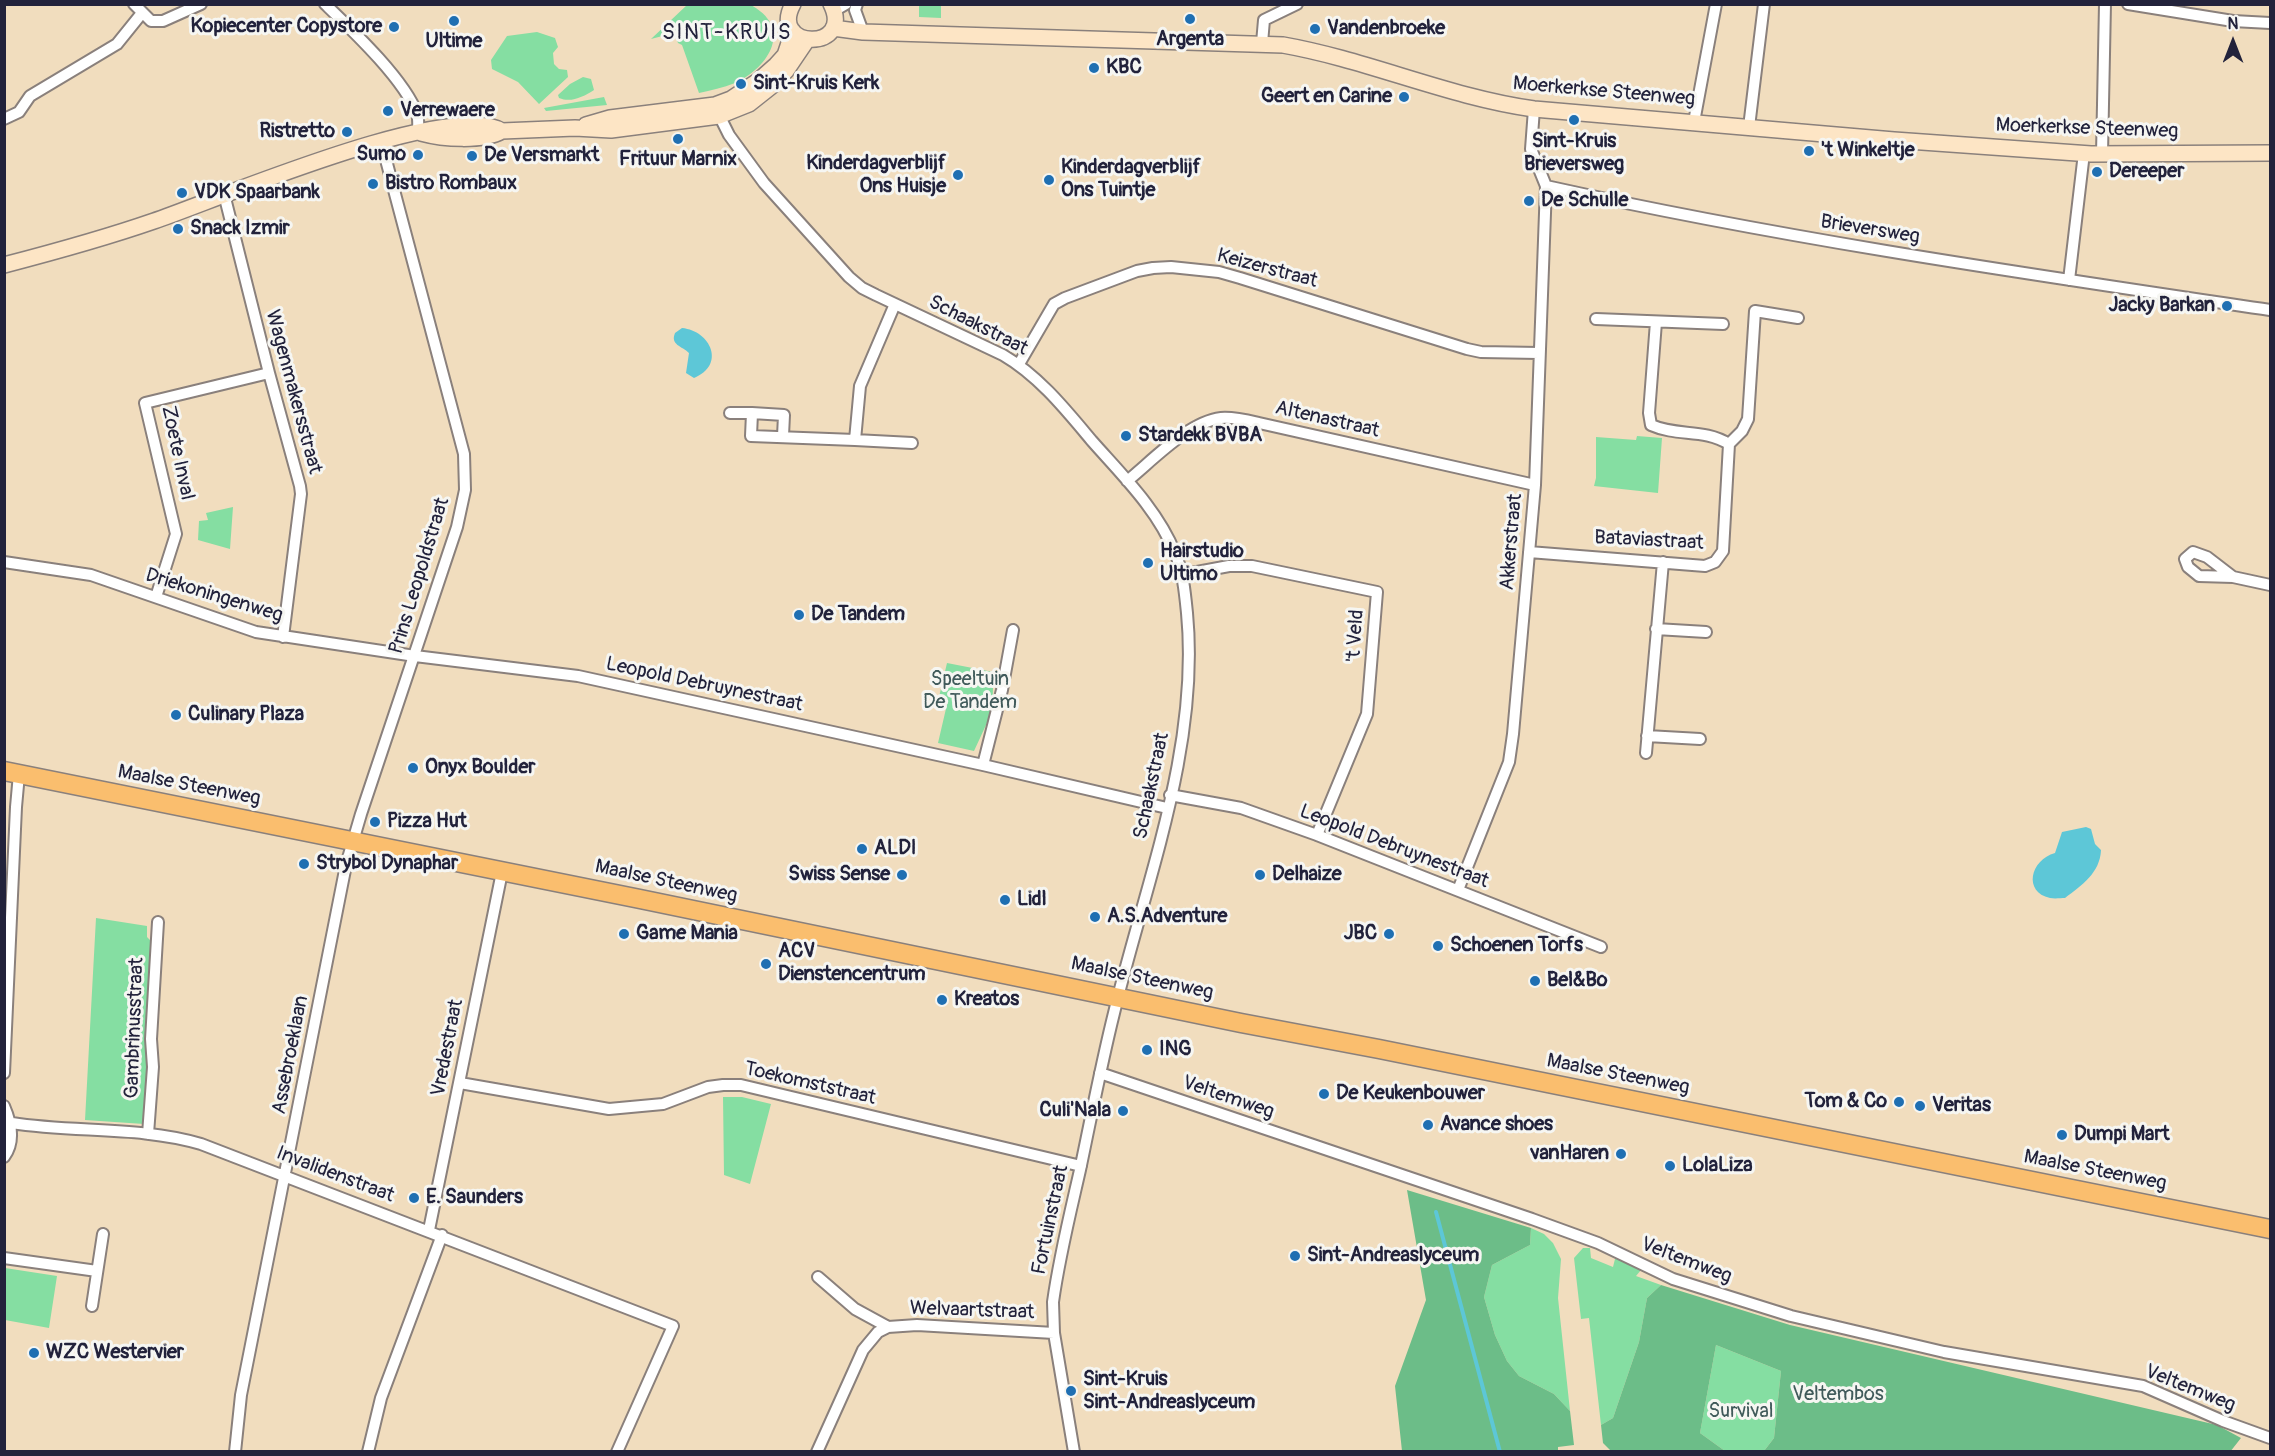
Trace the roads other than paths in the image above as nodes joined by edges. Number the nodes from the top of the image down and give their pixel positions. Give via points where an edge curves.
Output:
1 (134, 4) edge
2 (201, 4) edge
3 (325, 4) edge
4 (857, 4) edge
5 (1297, 4) edge
6 (1716, 4) edge
7 (1764, 4) edge
8 (2105, 4) edge
9 (2128, 4) edge
10 (789, 6) edge
11 (837, 7) edge
12 (142, 13) junction
13 (2271, 23) edge
14 (833, 28) junction
15 (793, 31) junction
16 (862, 33) junction
17 (807, 40) junction
18 (1262, 43) junction
19 (1534, 109) junction
20 (717, 110) junction
21 (4, 119) edge
22 (1694, 122) junction
23 (1749, 126) junction
24 (418, 132) junction
25 (381, 141) junction
26 (2084, 153) junction
27 (2271, 153) edge
28 (2102, 154) junction
29 (1546, 186) junction
30 (224, 194) junction
31 (4, 265) edge
32 (2069, 280) junction
33 (896, 304) junction
34 (2271, 310) edge
35 (1798, 318) dead end
36 (1596, 320) dead end
37 (1656, 322) junction
38 (1723, 324) dead end
39 (1539, 353) junction
40 (1019, 364) junction
41 (269, 373) junction
42 (730, 413) dead end
43 (752, 413) junction
44 (783, 436) junction
45 (855, 440) junction
46 (912, 443) dead end
47 (1729, 444) junction
48 (1127, 482) junction
49 (1535, 485) junction
50 (1530, 552) junction
51 (4, 562) edge
52 (1663, 562) junction
53 (1182, 575) junction
54 (2233, 577) dead end
55 (2271, 585) edge
56 (156, 597) junction
57 (1656, 629) junction
58 (1013, 630) dead end
59 (1706, 632) dead end
60 (283, 637) junction
61 (415, 656) junction
62 (1647, 736) junction
63 (1700, 739) dead end
64 (1646, 753) dead end
65 (983, 765) junction
66 (12, 773) edge
67 (1170, 795) junction
68 (1167, 808) junction
69 (1317, 835) junction
70 (352, 842) junction
71 (502, 872) junction
72 (1458, 890) junction
73 (158, 922) dead end
74 (1601, 947) dead end
75 (1118, 997) junction
76 (1100, 1072) junction
77 (4, 1073) edge
78 (460, 1083) junction
79 (4, 1106) edge
80 (12, 1123) junction
81 (148, 1134) junction
82 (4, 1157) edge
83 (1081, 1166) junction
84 (285, 1174) junction
85 (2271, 1229) edge
86 (429, 1230) junction
87 (102, 1234) dead end
88 (442, 1235) junction
89 (4, 1258) edge
90 (97, 1271) junction
91 (818, 1277) dead end
92 (92, 1306) dead end
93 (888, 1327) junction
94 (1054, 1333) junction
95 (2271, 1438) edge
96 (235, 1452) edge
97 (368, 1452) edge
98 (617, 1452) edge
99 (817, 1452) edge
100 (1074, 1452) edge

1 - 12 street
2 - 12 street via 163,21 151,21
3 - 24 street via 398,83 417,115
4 - 16 street
5 - 18 street via 1264,20
6 - 22 street
7 - 23 street
8 - 28 street
9 - 13 street via 2233,21
10 - 15 street
11 - 14 street
12 - 21 street via 117,44 30,96 19,112
14 - 16 street, Moerkerkse Steenweg
14 - 17 street via 823,38
15 - 17 street
15 - 20 street via 785,55 747,90
16 - 18 street, Moerkerkse Steenweg
17 - 20 street via 786,71 749,104
18 - 19 street, Moerkerkse Steenweg via 1322,53 1488,100
19 - 22 street, Moerkerkse Steenweg
19 - 29 street via 1530,149
20 - 24 street via 611,130 502,131 492,125
20 - 33 street, Schaakstraat via 741,154 836,264 862,288
22 - 23 street, Moerkerkse Steenweg
23 - 26 street, Moerkerkse Steenweg
24 - 25 street
25 - 30 street
25 - 61 street, Prins Leopoldstraat via 466,466 462,507
26 - 28 street, Moerkerkse Steenweg
26 - 32 street
27 - 28 street, Moerkerkse Steenweg
29 - 32 street, Brieversweg via 1676,214
29 - 39 street, Akkerstraat
30 - 31 street via 155,221
30 - 41 street, Wagenmakersstraat
32 - 34 street, Brieversweg
33 - 40 street, Schaakstraat
33 - 45 street via 860,386
35 - 47 street via 1755,311 1748,419
36 - 37 street
37 - 38 street
37 - 47 street via 1651,425 1662,430 1716,436
39 - 40 street, Keizerstraat via 1467,349 1220,272 1172,267 1137,271 1059,301
39 - 49 street, Akkerstraat
40 - 48 street, Schaakstraat via 1045,387
41 - 56 street, Zoete Inval via 145,403 176,534
41 - 60 street, Wagenmakersstraat via 301,494
42 - 43 street
43 - 44 street via 784,415
43 - 44 street via 751,436
44 - 45 street
45 - 46 street
47 - 52 street, Bataviastraat via 1723,551 1715,562 1705,566
48 - 49 street, Altenastraat via 1197,426 1220,418 1259,423
48 - 53 street, Schaakstraat via 1167,535
49 - 50 street, Akkerstraat
50 - 52 street, Bataviastraat
50 - 72 street, Akkerstraat via 1509,762
51 - 56 street, Driekoningenweg via 91,575
52 - 57 street
53 - 67 street, Schaakstraat via 1189,628 1189,677
53 - 69 street, 't Veld via 1252,566 1377,592 1367,714
54 - 55 street
56 - 60 street, Driekoningenweg via 256,632
57 - 59 street
57 - 62 street
58 - 65 street
60 - 61 street, Driekoningenweg
61 - 65 street, Leopold Debruynestraat via 578,676
61 - 70 street, Prins Leopoldstraat
62 - 63 street
62 - 64 street
65 - 68 street, Leopold Debruynestraat
66 - 70 main road, Maalse Steenweg
66 - 77 street via 16,807
67 - 68 street, Schaakstraat
67 - 69 street, Leopold Debruynestraat via 1241,808
68 - 75 street, Schaakstraat
69 - 72 street, Leopold Debruynestraat
70 - 71 main road, Maalse Steenweg
70 - 84 street, Assebroeklaan
71 - 75 main road, Maalse Steenweg
71 - 78 street, Vredestraat
72 - 74 street, Leopold Debruynestraat
73 - 81 street, Gambrinusstraat
75 - 76 street, Fortuinstraat
75 - 85 main road, Maalse Steenweg
76 - 83 street, Fortuinstraat
76 - 95 street, Veltemweg via 1532,1219 1598,1243 1673,1279 1780,1313 1944,1352 2143,1386
78 - 83 street, Toekomststraat via 609,1109 663,1104 708,1087 741,1085
78 - 86 street, Vredestraat
79 - 80 street
80 - 81 street, Invalidenstraat
80 - 82 street via 10,1147
81 - 84 street, Invalidenstraat via 192,1141
83 - 94 street, Fortuinstraat via 1055,1283
84 - 86 street, Invalidenstraat
84 - 96 street, Assebroeklaan via 241,1395
86 - 88 street, Invalidenstraat
87 - 90 street
88 - 97 street via 381,1398
88 - 98 street, Invalidenstraat via 673,1326
89 - 90 street
90 - 92 street
91 - 93 street, Welvaartstraat via 855,1309
93 - 94 street, Welvaartstraat via 917,1325
93 - 99 street, Welvaartstraat via 878,1332 863,1350
94 - 100 street, Fortuinstraat

